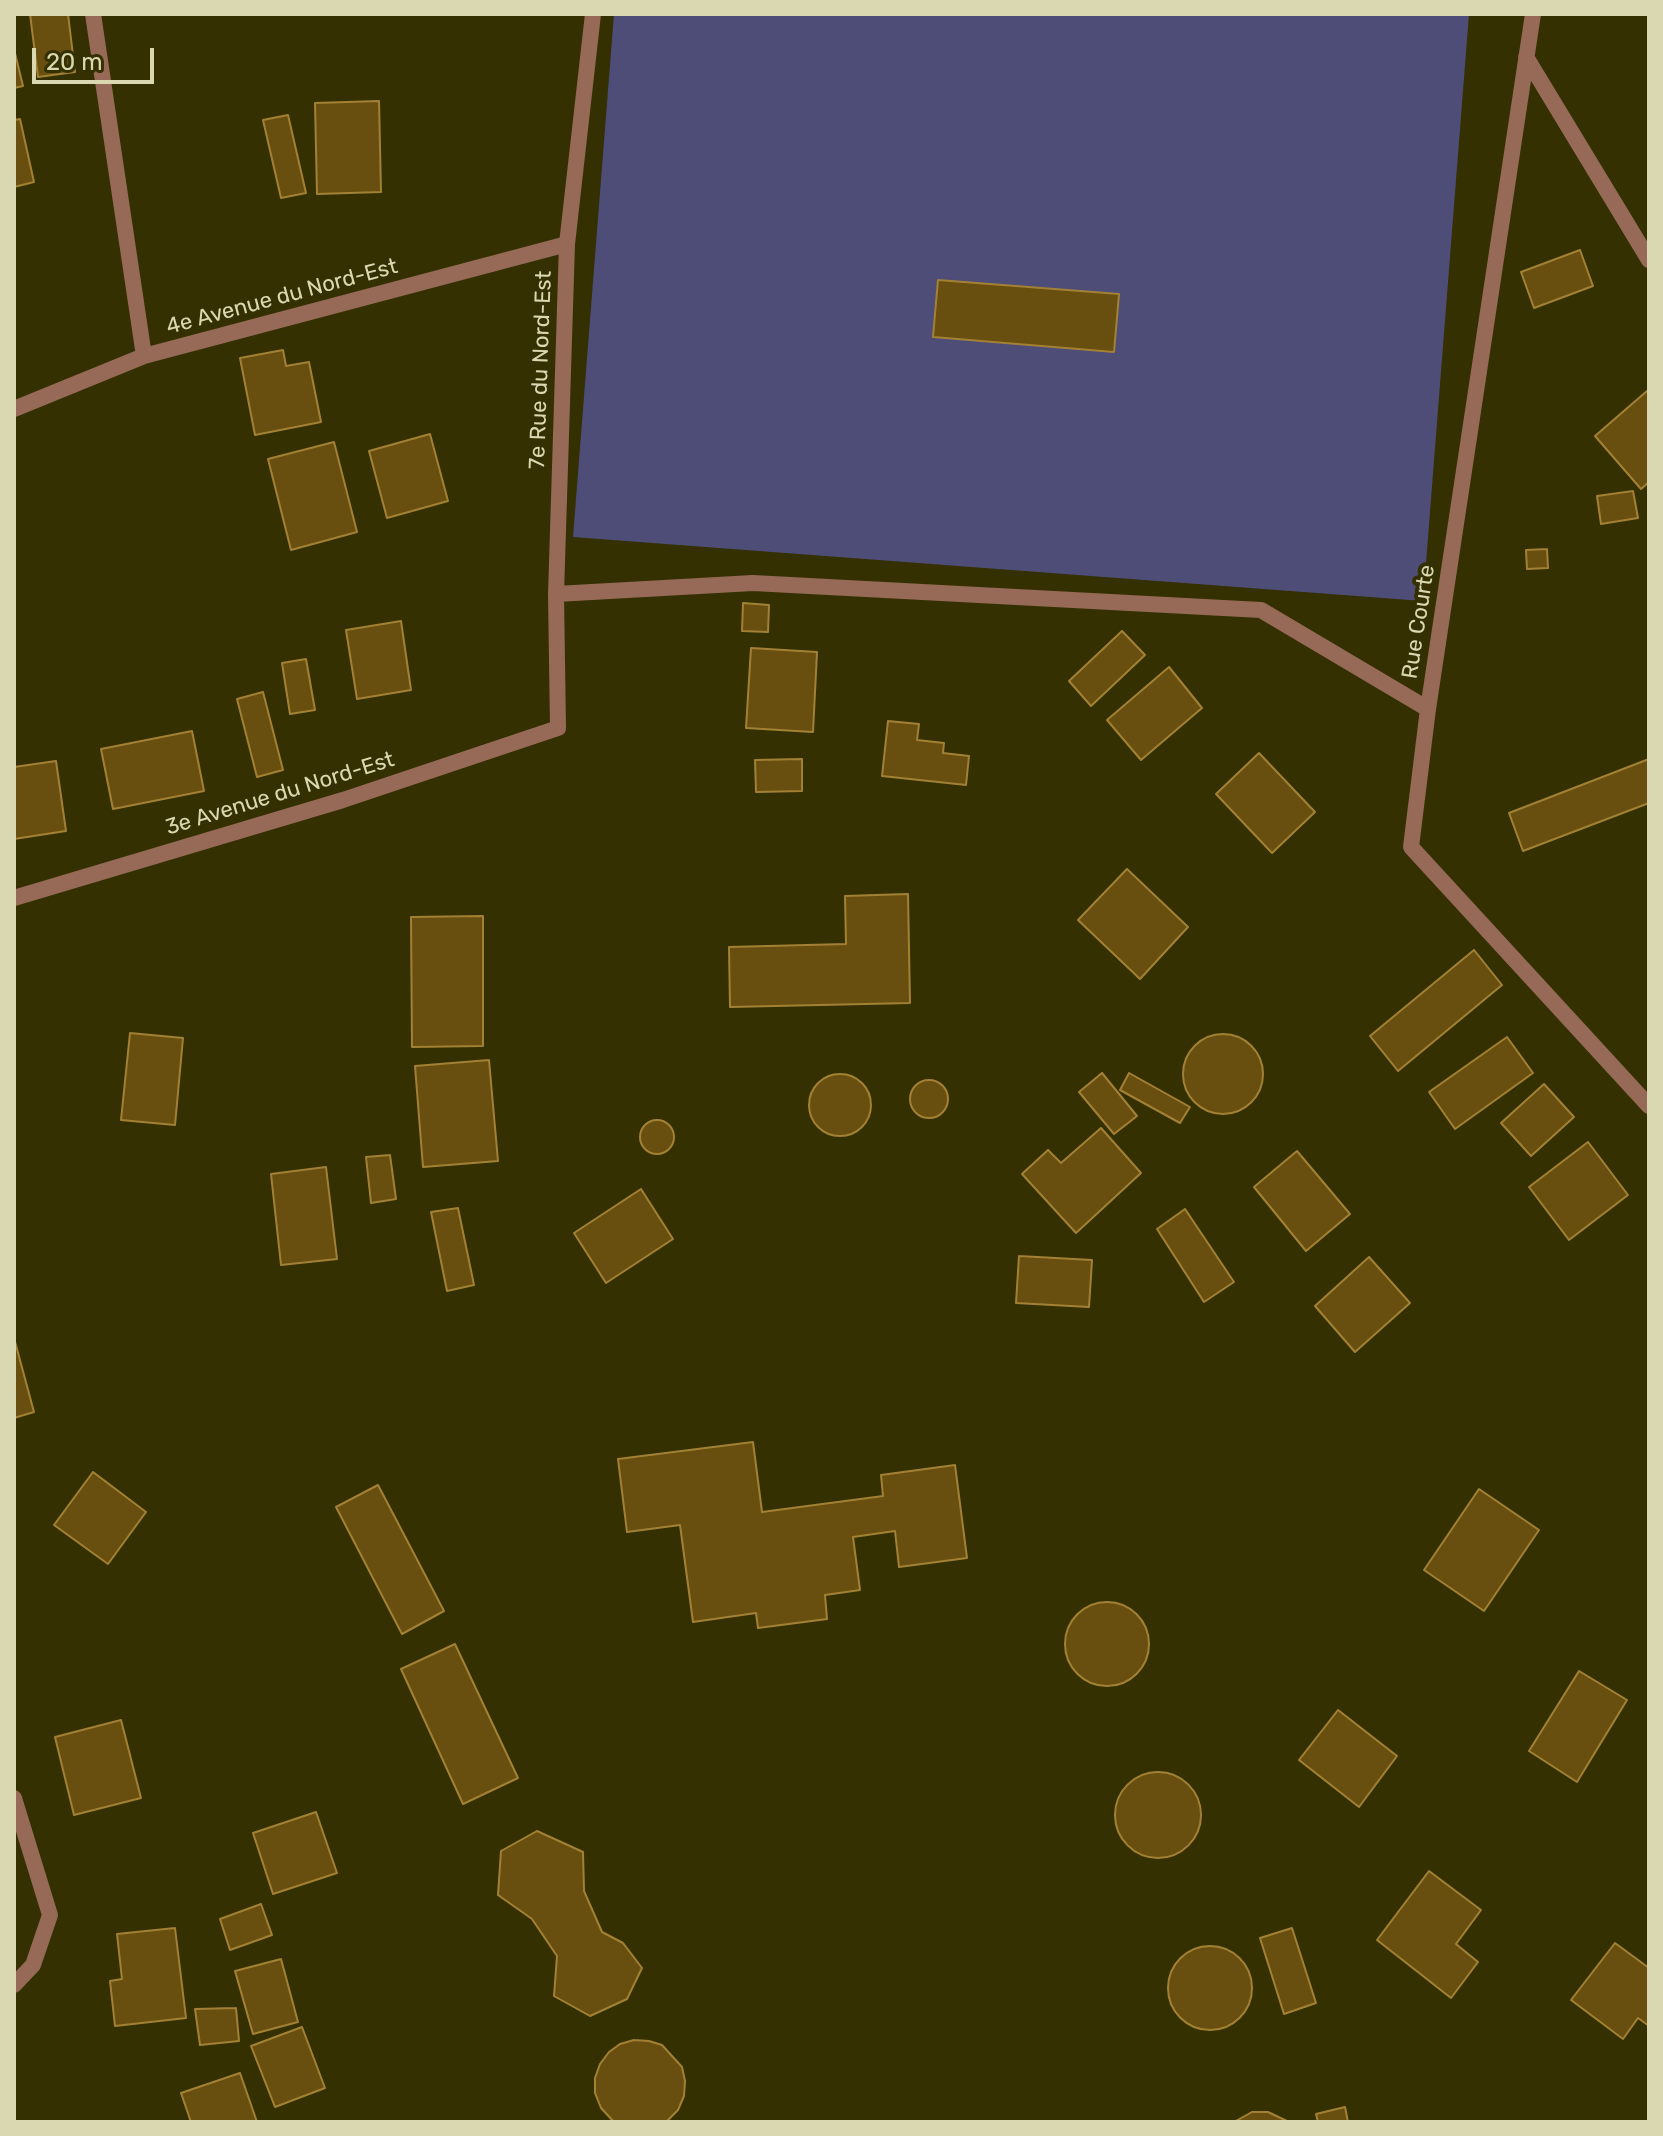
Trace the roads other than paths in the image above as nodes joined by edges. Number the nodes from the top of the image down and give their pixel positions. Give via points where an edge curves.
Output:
1 (93, 14) edge
2 (593, 14) edge
3 (1533, 14) edge
4 (1526, 57) junction
5 (567, 244) junction
6 (1649, 260) edge
7 (144, 356) junction
8 (14, 409) edge
9 (556, 594) junction
10 (1428, 709) junction
11 (558, 728) joint
12 (14, 898) edge
13 (1649, 1106) edge
14 (14, 1798) edge
15 (14, 1985) edge

1 - 7 street
2 - 5 street, 7e Rue du Nord-Est
3 - 4 street, Rue Courte
4 - 6 street
4 - 10 street, Rue Courte
5 - 7 street, 4e Avenue du Nord-Est
5 - 9 street, 7e Rue du Nord-Est
7 - 8 street, 4e Avenue du Nord-Est
9 - 10 street via 753,583 1261,610
9 - 11 street, 7e Rue du Nord-Est
10 - 13 street, Rue Courte via 1411,847
11 - 12 street, 3e Avenue du Nord-Est via 343,800
14 - 15 street via 50,1915 33,1965

